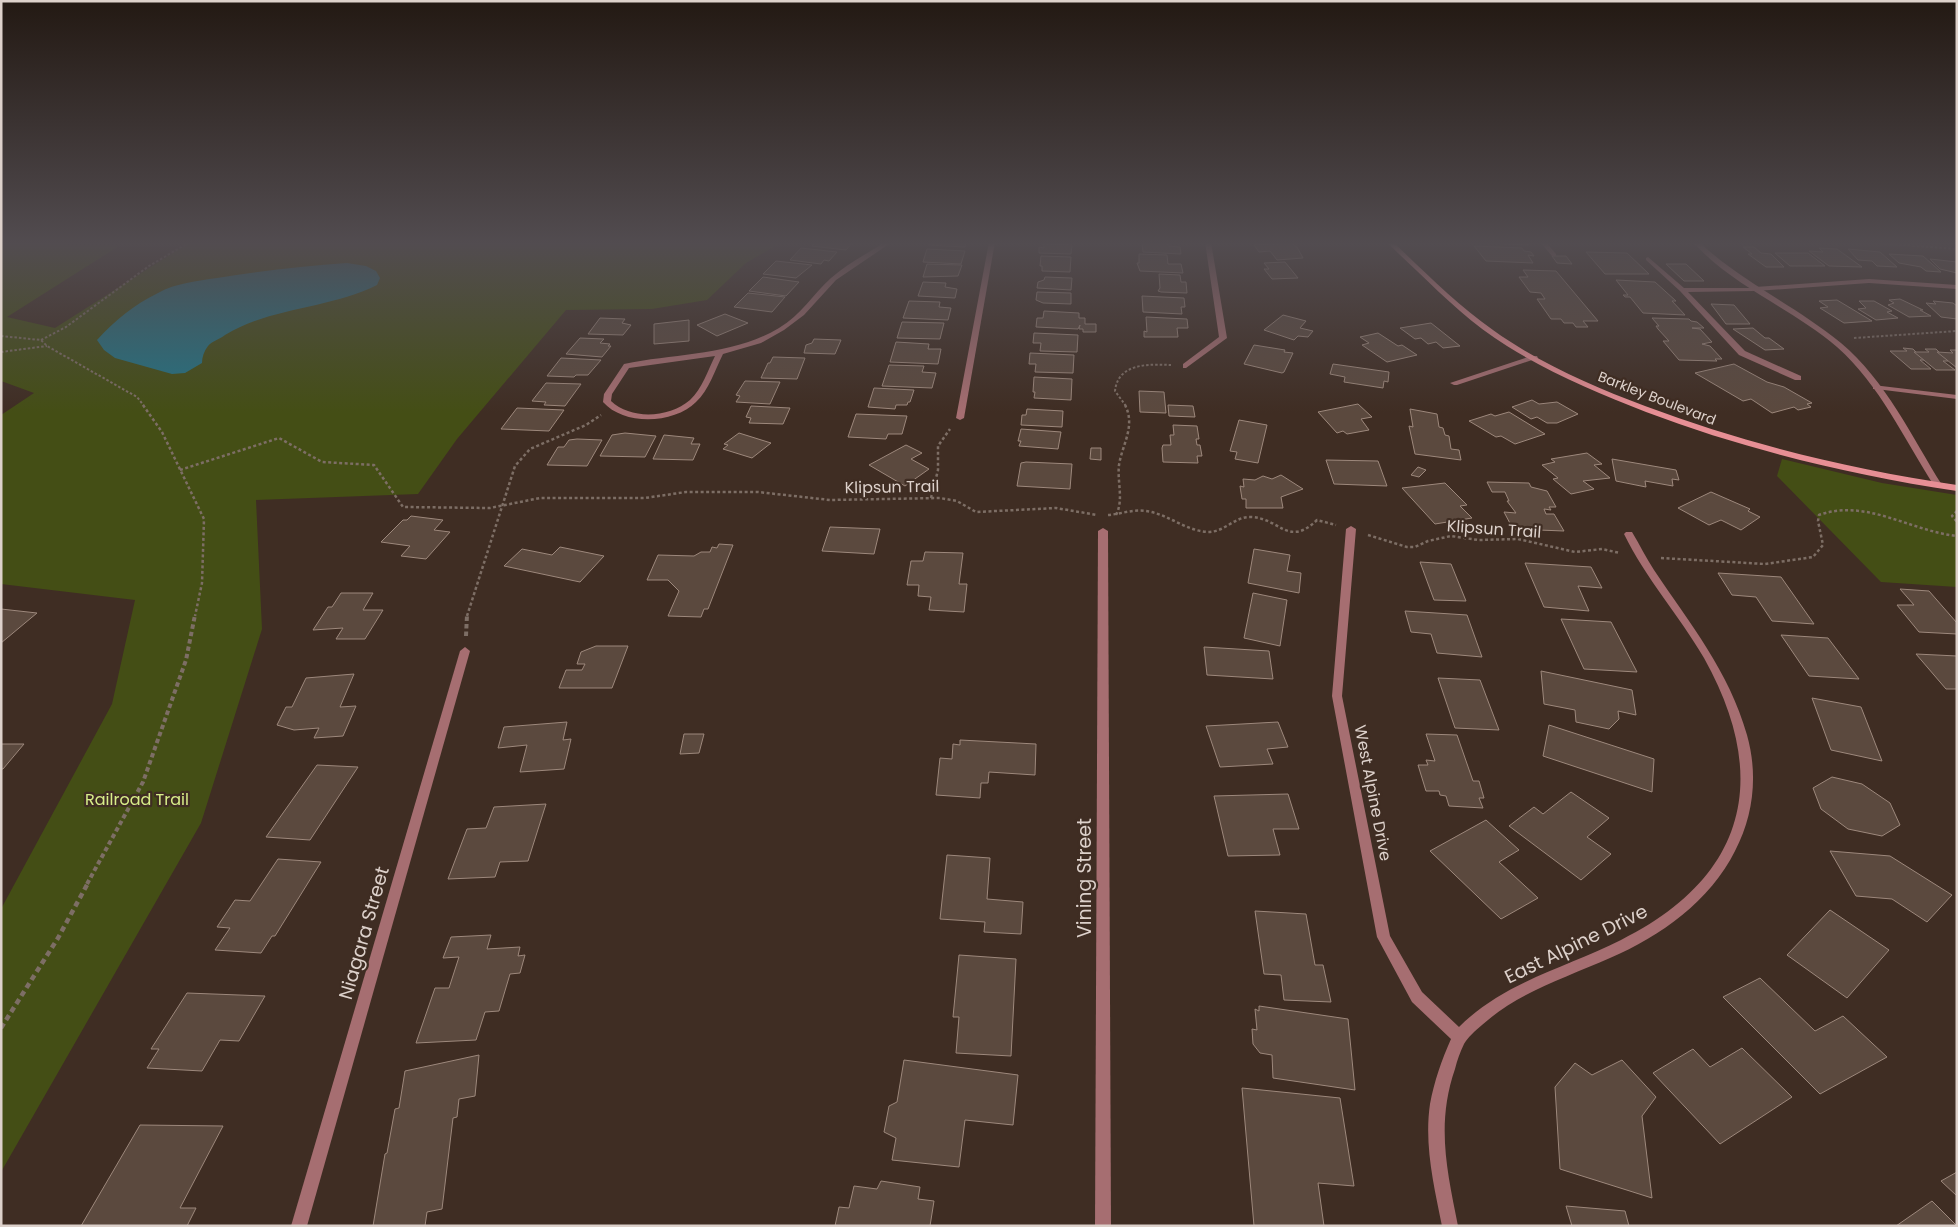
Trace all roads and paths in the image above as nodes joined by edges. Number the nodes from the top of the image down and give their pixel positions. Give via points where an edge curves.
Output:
1 (104, 299) edge
2 (815, 299) edge
3 (982, 299) edge
4 (1216, 299) edge
5 (1452, 299) edge
6 (1691, 299) edge
7 (1772, 299) edge
8 (1957, 331) edge
9 (1, 336) edge
10 (41, 340) junction
11 (1833, 340) junction
12 (47, 346) junction
13 (1, 352) edge
14 (720, 353) junction
15 (1534, 358) junction
16 (1186, 366) joint
17 (1798, 378) dead end
18 (1454, 383) dead end
19 (1876, 387) junction
20 (1957, 397) edge
21 (612, 408) junction
22 (960, 418) joint
23 (180, 470) junction
24 (1938, 485) junction
25 (1957, 488) edge
26 (931, 498) junction
27 (501, 505) junction
28 (1957, 511) edge
29 (1116, 515) junction
30 (1957, 522) edge
31 (1352, 529) junction
32 (1103, 531) joint
33 (1629, 534) dead end
34 (1957, 536) edge
35 (1640, 558) junction
36 (1685, 558) dead end
37 (465, 651) joint
38 (1, 1028) edge
39 (1460, 1037) junction
40 (299, 1226) edge
41 (1103, 1226) edge
42 (1450, 1226) edge

1 - 10 path via 66,327
2 - 14 street via 782,329 758,341
3 - 22 street
4 - 16 street via 1222,338
5 - 15 main road, Barkley Boulevard via 1475,320
6 - 17 street via 1742,353
7 - 11 street
8 - 11 path
9 - 10 path
10 - 12 path
11 - 19 street via 1855,360
12 - 13 path
12 - 23 path via 137,397 162,432
14 - 21 street via 697,396 680,409 655,415 631,415
14 - 21 street via 627,366 608,394 607,402
15 - 18 street
15 - 24 main road, Barkley Boulevard via 1610,395 1718,435 1834,466
16 - 29 path via 1146,363 1127,370 1117,382 1115,391 1127,408 1129,432 1119,465 1120,508
19 - 20 street
19 - 24 street
21 - 27 path via 586,425 530,449 515,466
22 - 26 path via 941,438 936,450 938,466
23 - 27 path, Klipsun Trail via 279,438 322,462 374,465 403,508 490,508
23 - 38 path via 204,519 202,583 186,660 142,782 58,938
24 - 25 main road, Barkley Boulevard
26 - 27 path, Klipsun Trail via 830,500 758,492 686,492 645,498 540,498
26 - 29 path, Klipsun Trail via 957,501 976,512 1056,508
27 - 37 path via 467,614
28 - 30 path via 1952,516
29 - 31 path, Klipsun Trail via 1146,511 1211,532 1226,530 1234,521 1248,517 1263,520 1287,532 1308,529 1317,520
29 - 32 path
31 - 35 path, Klipsun Trail via 1407,547 1451,536 1536,541 1575,552 1602,549
31 - 39 street, West Alpine Drive via 1337,696 1384,937 1417,997
32 - 41 street, Vining Street
33 - 35 street, East Alpine Drive
34 - 36 path via 1930,532 1857,510 1828,510 1819,515 1823,545 1813,557 1778,563
35 - 39 street, East Alpine Drive via 1694,633 1718,674 1742,738 1747,791 1734,842 1714,876 1673,916 1639,938 1515,993 1483,1014
37 - 40 street, Niagara Street
39 - 42 street via 1439,1088 1435,1114 1436,1144

